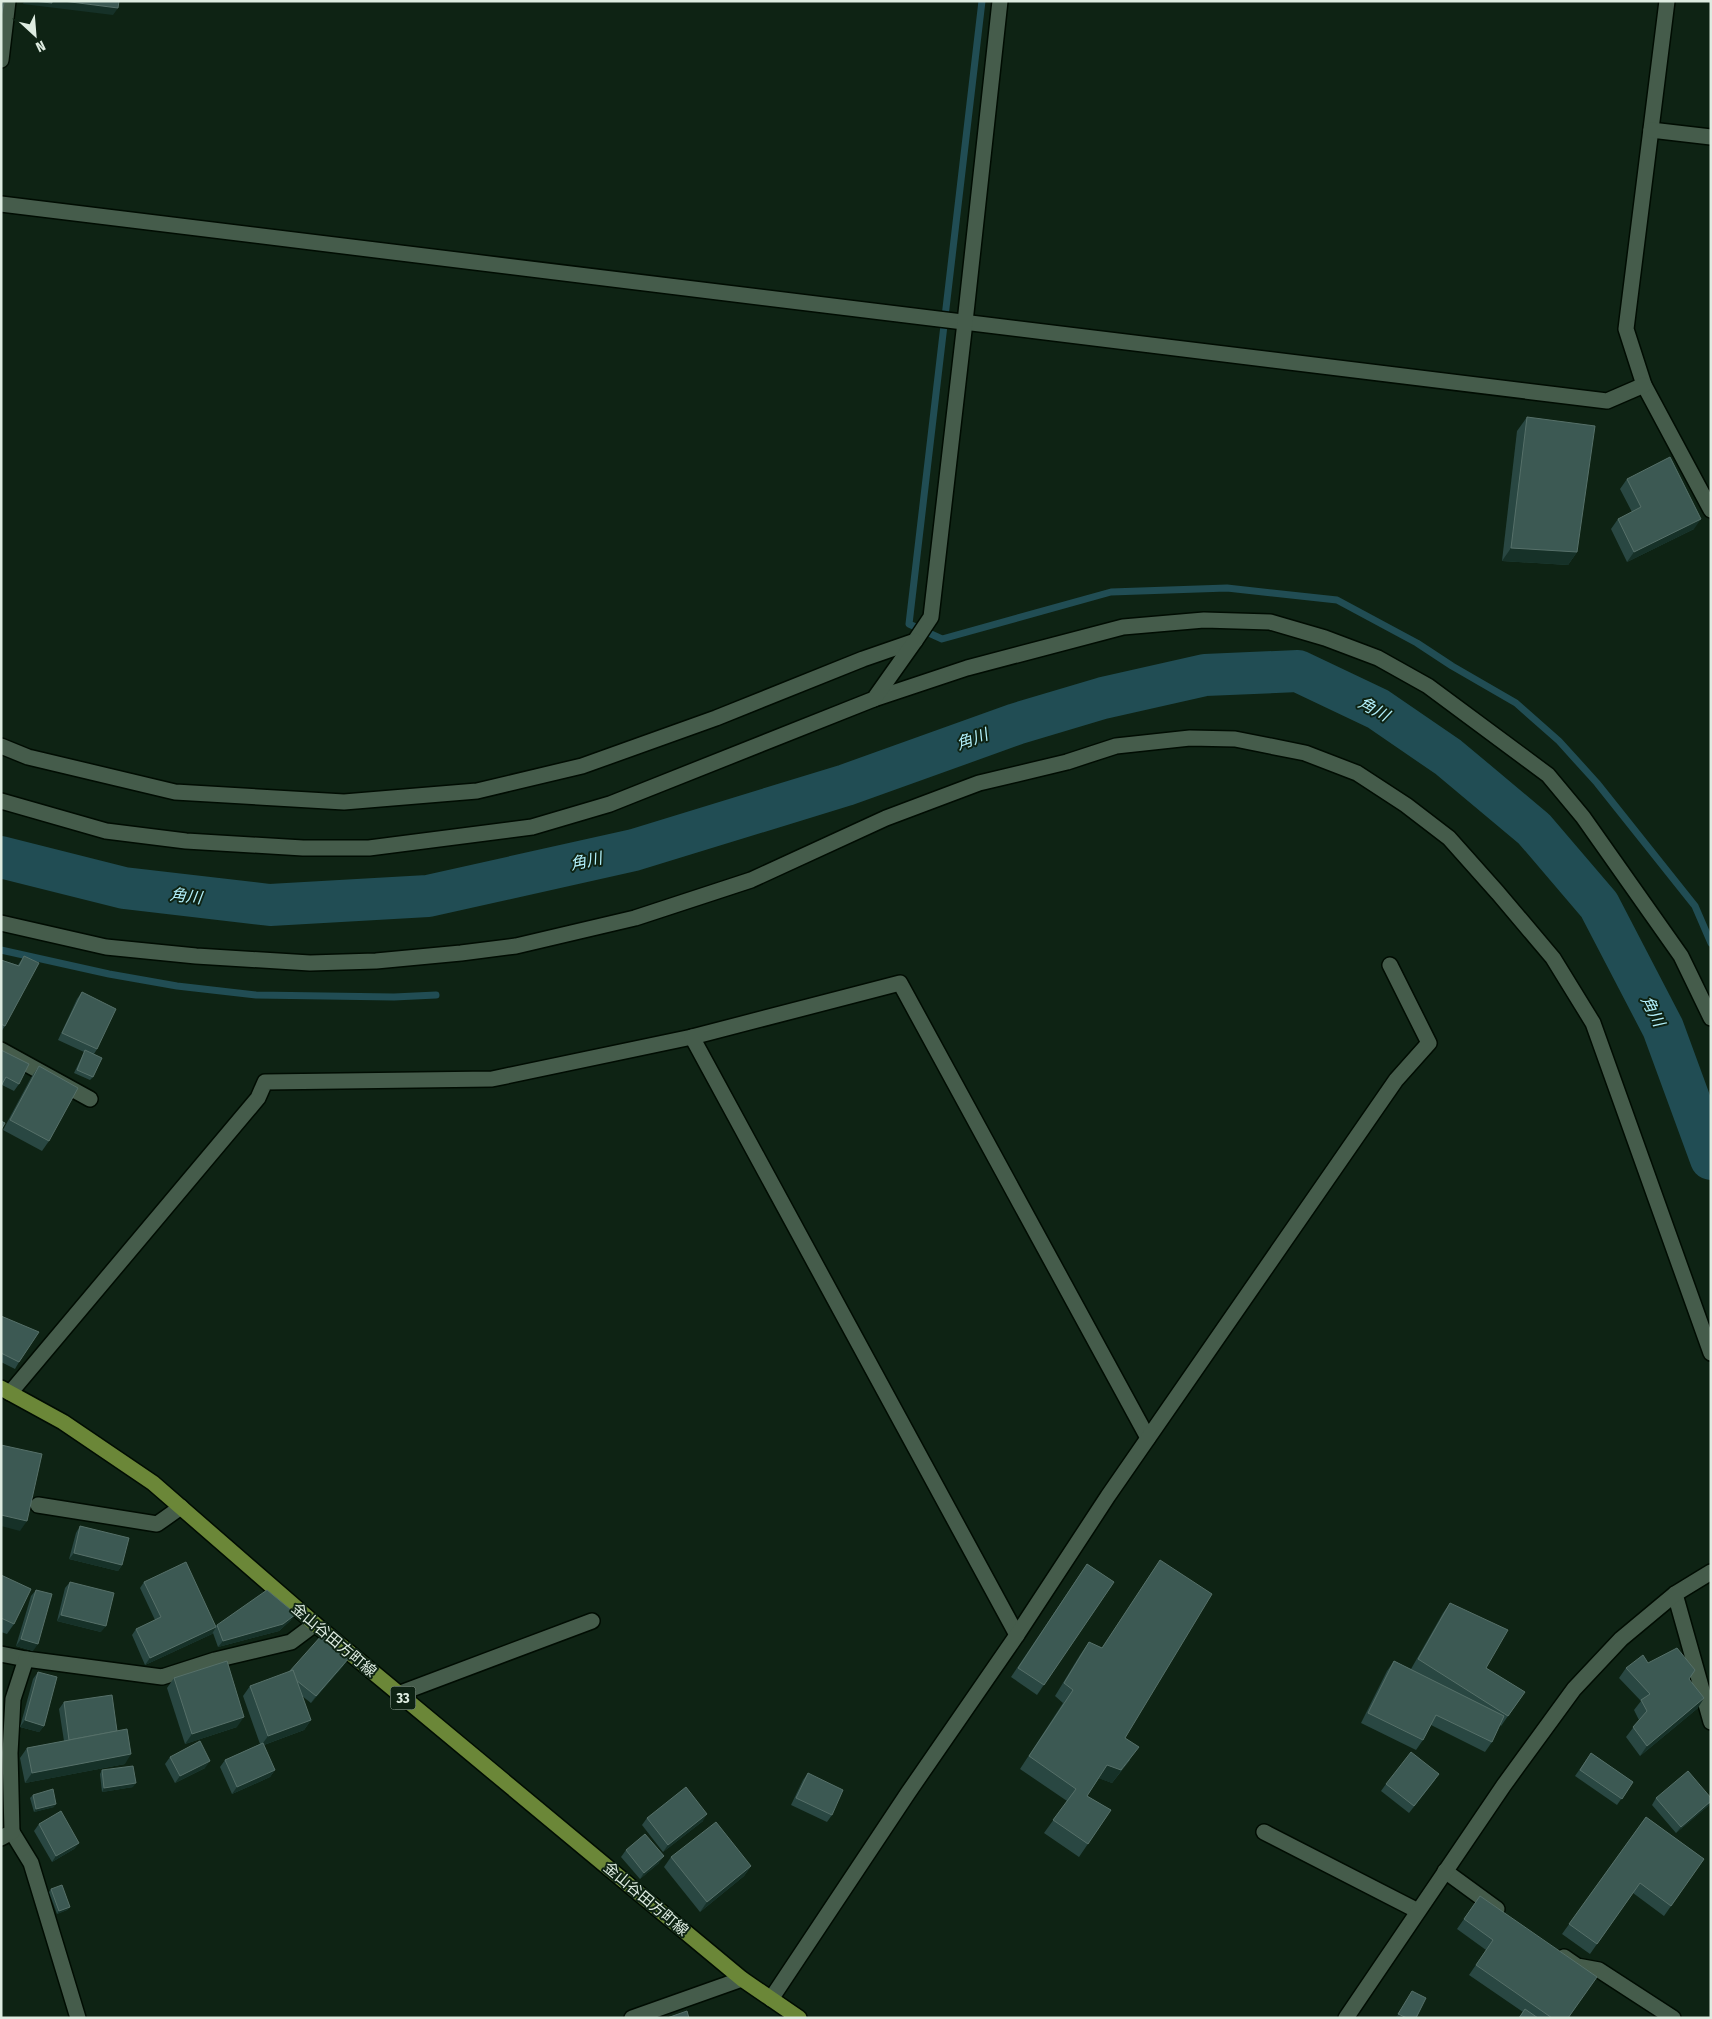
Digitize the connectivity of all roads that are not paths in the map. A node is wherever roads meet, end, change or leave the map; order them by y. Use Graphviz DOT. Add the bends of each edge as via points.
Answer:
graph roads {
  1 [pos="8,1"];
  2 [pos="1000,1"];
  3 [pos="1667,1"];
  4 [pos="1,60"];
  5 [pos="1651,130"];
  6 [pos="1711,137"];
  7 [pos="1,204"];
  8 [pos="965,322"];
  9 [pos="1644,385"];
  10 [pos="1711,510"];
  11 [pos="915,641"];
  12 [pos="874,699"];
  13 [pos="1,746"];
  14 [pos="1,801"];
  15 [pos="1,923"];
  16 [pos="1390,965"];
  17 [pos="1711,1018"];
  18 [pos="692,1036"];
  19 [pos="1,1050"];
  20 [pos="90,1098"];
  21 [pos="1711,1353"];
  22 [pos="6,1391"];
  23 [pos="1148,1438"];
  24 [pos="38,1505"];
  25 [pos="181,1507"];
  26 [pos="1711,1572"];
  27 [pos="1675,1594"];
  28 [pos="592,1621"];
  29 [pos="315,1624"];
  30 [pos="1017,1635"];
  31 [pos="1,1654"];
  32 [pos="26,1659"];
  33 [pos="398,1694"];
  34 [pos="1711,1722"];
  35 [pos="1264,1832"];
  36 [pos="7,1835"];
  37 [pos="1445,1872"];
  38 [pos="1418,1911"];
  39 [pos="1507,1916"];
  40 [pos="1554,1950"];
  41 [pos="742,1979"];
  42 [pos="771,1999"];
  43 [pos="78,2018"];
  44 [pos="632,2018"];
  45 [pos="798,2018"];
  46 [pos="1346,2018"];
  47 [pos="1673,2018"];
  1 -- 4 [label="street"];
  2 -- 8 [label="street"];
  3 -- 5 [label="street"];
  5 -- 6 [label="street"];
  5 -- 9 [label="street" via="1626,329"];
  7 -- 8 [label="street"];
  8 -- 9 [label="street" via="1606,401"];
  8 -- 11 [label="street" via="931,617"];
  9 -- 10 [label="street"];
  11 -- 12 [label="street"];
  11 -- 13 [label="street" via="582,766 477,791 344,802 176,792 28,757"];
  12 -- 14 [label="street" via="610,804 532,827 369,848 216,843 106,831"];
  12 -- 17 [label="street" via="967,668 1123,627 1204,620 1270,622 1378,658 1428,686 1548,775 1583,817 1682,956"];
  15 -- 21 [label="street" via="106,947 310,963 376,961 516,946 635,918 750,880 886,818 979,783 1067,762 1116,746 1190,738 1236,739 1305,753 1357,773 1449,838 1554,958 1593,1023"];
  16 -- 23 [label="street" via="1429,1043 1396,1080"];
  18 -- 22 [label="street" via="492,1080 265,1082 258,1098"];
  18 -- 23 [label="street" via="900,984"];
  18 -- 30 [label="street"];
  19 -- 20 [label="street"];
  22 -- 25 [label="main road, 金山谷田方町線 / 33" via="63,1422 153,1483"];
  23 -- 30 [label="street"];
  24 -- 25 [label="street" via="157,1524"];
  25 -- 29 [label="main road, 金山谷田方町線 / 33"];
  26 -- 27 [label="street"];
  27 -- 34 [label="street"];
  27 -- 37 [label="street" via="1621,1638 1574,1689"];
  28 -- 33 [label="street"];
  29 -- 32 [label="street" via="291,1642 215,1660 162,1677"];
  29 -- 33 [label="main road, 金山谷田方町線 / 33"];
  30 -- 42 [label="street"];
  31 -- 32 [label="street"];
  32 -- 36 [label="street" via="13,1698"];
  33 -- 41 [label="main road, 金山谷田方町線 / 33"];
  35 -- 38 [label="street"];
  36 -- 43 [label="street" via="31,1864"];
  37 -- 38 [label="street"];
  37 -- 39 [label="street"];
  38 -- 46 [label="street"];
  40 -- 47 [label="street" via="1577,1966 1599,1970"];
  41 -- 42 [label="main road, 金山谷田方町線 / 33"];
  41 -- 44 [label="street"];
  42 -- 45 [label="main road, 金山谷田方町線 / 33"];
}
